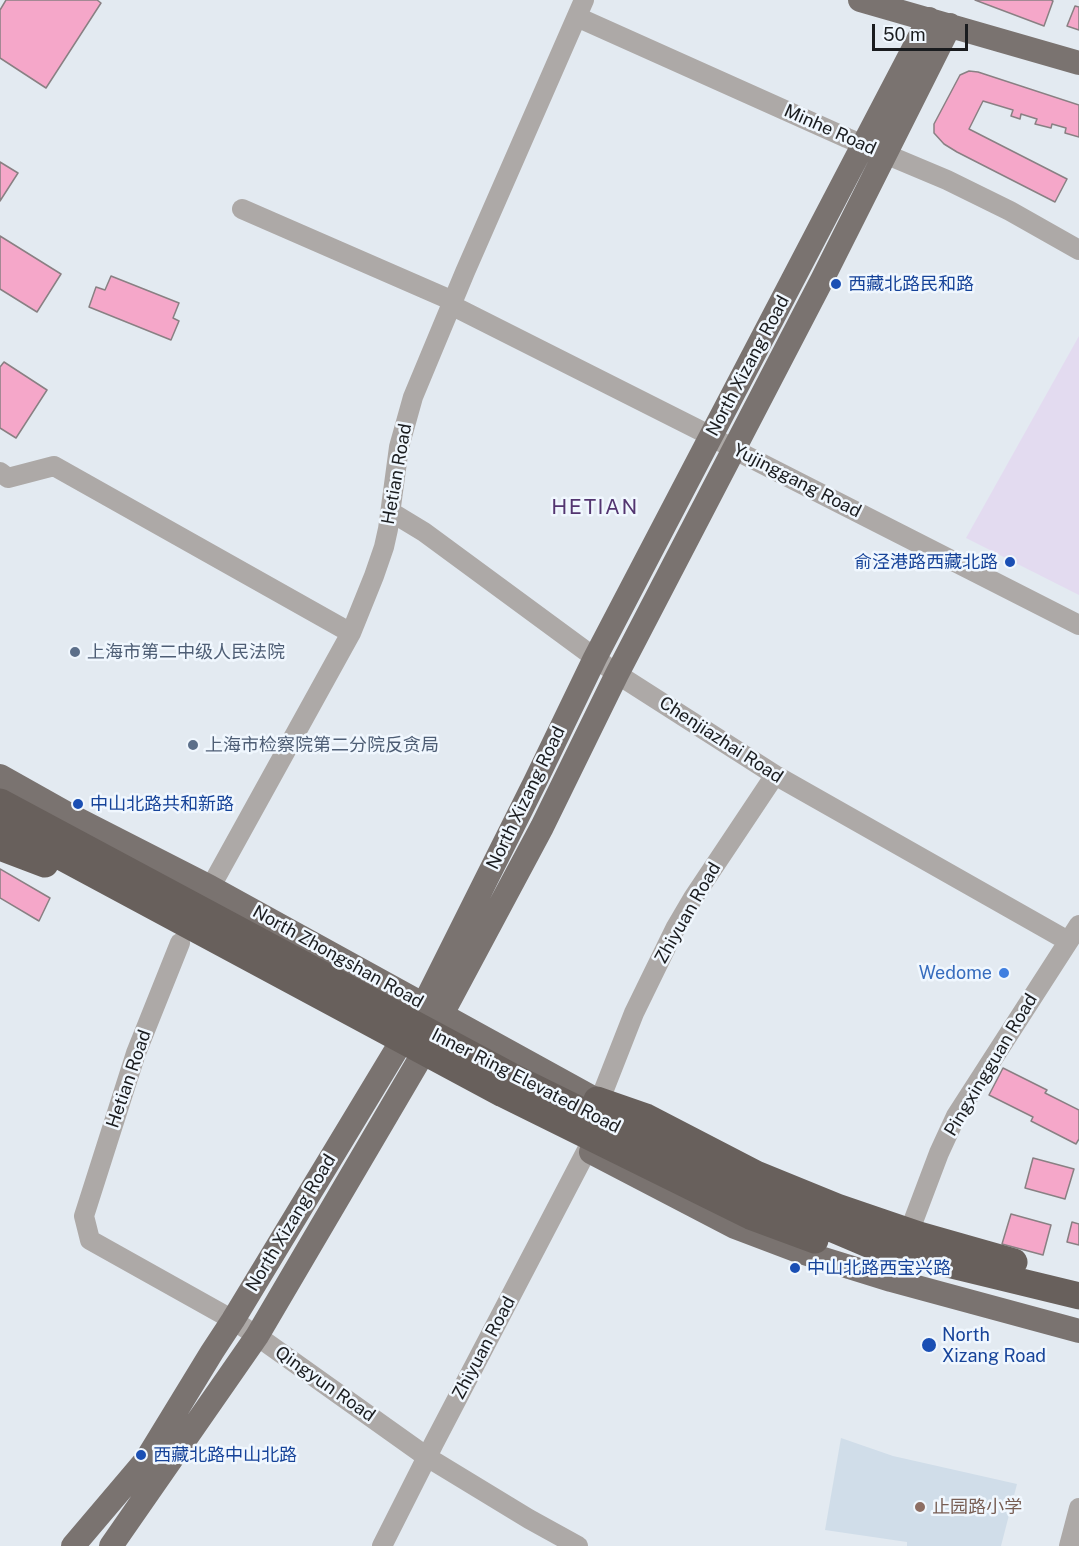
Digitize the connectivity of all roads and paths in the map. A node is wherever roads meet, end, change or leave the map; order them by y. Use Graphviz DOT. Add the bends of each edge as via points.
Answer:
graph roads {
  1 [pos="860,0"];
  2 [pos="581,8"];
  3 [pos="940,22"];
  4 [pos="1079,63"];
  5 [pos="863,145"];
  6 [pos="885,154"];
  7 [pos="242,209"];
  8 [pos="1079,250"];
  9 [pos="452,303"];
  10 [pos="711,436"];
  11 [pos="733,449"];
  12 [pos="0,472"];
  13 [pos="391,512"];
  14 [pos="1079,625"];
  15 [pos="351,633"];
  16 [pos="595,658"];
  17 [pos="617,674"];
  18 [pos="0,771"];
  19 [pos="775,775"];
  20 [pos="0,776"];
  21 [pos="24,788"];
  22 [pos="0,802"];
  23 [pos="0,824"];
  24 [pos="0,837"];
  25 [pos="0,847"];
  26 [pos="210,887"];
  27 [pos="134,896"];
  28 [pos="1073,933"];
  29 [pos="182,939"];
  30 [pos="433,1009"];
  31 [pos="396,1049"];
  32 [pos="418,1062"];
  33 [pos="600,1096"];
  34 [pos="587,1150"];
  35 [pos="84,1216"];
  36 [pos="909,1232"];
  37 [pos="1079,1278"];
  38 [pos="891,1280"];
  39 [pos="1079,1284"];
  40 [pos="1079,1296"];
  41 [pos="1079,1314"];
  42 [pos="233,1320"];
  43 [pos="1079,1331"];
  44 [pos="258,1336"];
  45 [pos="427,1456"];
  46 [pos="1079,1508"];
  47 [pos="73,1546"];
  48 [pos="111,1546"];
  49 [pos="382,1546"];
  50 [pos="578,1546"];
  51 [pos="1069,1546"];
  1 -- 3 [label="main road"];
  2 -- 5 [label="street, Minhe Road"];
  2 -- 9 [label="street, Hetian Road"];
  3 -- 4 [label="main road"];
  3 -- 5 [label="main road, North Xizang Road"];
  3 -- 6 [label="main road, North Xizang Road"];
  5 -- 6 [label="street, Minhe Road"];
  5 -- 10 [label="main road, North Xizang Road"];
  6 -- 8 [label="street, Minhe Road" via="989,200"];
  6 -- 11 [label="main road, North Xizang Road"];
  7 -- 9 [label="street, Yujinggang Road"];
  9 -- 10 [label="street, Yujinggang Road"];
  9 -- 13 [label="street, Hetian Road" via="408,412 399,447"];
  10 -- 11 [label="street, Yujinggang Road"];
  10 -- 16 [label="main road, North Xizang Road"];
  11 -- 14 [label="street, Yujinggang Road"];
  11 -- 17 [label="main road, North Xizang Road"];
  12 -- 15 [label="street" via="8,478 54,466"];
  13 -- 15 [label="street, Hetian Road" via="384,547"];
  13 -- 16 [label="street, Chenjiazhai Road"];
  15 -- 26 [label="street, Hetian Road"];
  16 -- 17 [label="street, Chenjiazhai Road"];
  16 -- 30 [label="main road, North Xizang Road"];
  17 -- 19 [label="street, Chenjiazhai Road"];
  17 -- 30 [label="main road, North Xizang Road" via="542,827"];
  18 -- 21 [label="main road"];
  19 -- 28 [label="street, Chenjiazhai Road"];
  19 -- 33 [label="street, Zhiyuan Road" via="671,936"];
  20 -- 21 [label="main road, North Zhongshan Road"];
  21 -- 26 [label="main road, North Zhongshan Road"];
  22 -- 40 [label="highway, Inner Ring Elevated Road" via="512,1076 753,1195 873,1246"];
  23 -- 27 [label="highway, Inner Ring Elevated Road"];
  24 -- 29 [label="main road"];
  25 -- 27 [label="highway"];
  26 -- 29 [label="street, Hetian Road"];
  26 -- 30 [label="main road, North Zhongshan Road"];
  27 -- 41 [label="highway, Inner Ring Elevated Road" via="503,1094 750,1216 867,1259"];
  28 -- 36 [label="street, Pingxingguan Road" via="956,1116"];
  29 -- 31 [label="main road"];
  29 -- 35 [label="street, Hetian Road" via="136,1053"];
  30 -- 31 [label="main road, North Xizang Road"];
  30 -- 32 [label="main road, North Xizang Road"];
  30 -- 33 [label="main road, North Zhongshan Road"];
  31 -- 32 [label="main road"];
  31 -- 42 [label="main road, North Xizang Road"];
  32 -- 34 [label="main road"];
  32 -- 44 [label="main road, North Xizang Road"];
  33 -- 36 [label="main road, North Zhongshan Road" via="758,1183 833,1215"];
  33 -- 37 [label="highway" via="756,1174 837,1207 919,1235"];
  34 -- 38 [label="main road" via="735,1227"];
  34 -- 45 [label="street, Zhiyuan Road"];
  35 -- 42 [label="street, Qingyun Road" via="90,1240"];
  36 -- 38 [label="street, Pingxingguan Road"];
  36 -- 39 [label="main road, North Zhongshan Road" via="1016,1271"];
  38 -- 43 [label="main road"];
  42 -- 44 [label="street, Qingyun Road"];
  42 -- 47 [label="main road, North Xizang Road" via="146,1460"];
  44 -- 45 [label="street, Qingyun Road"];
  44 -- 48 [label="main road, North Xizang Road"];
  45 -- 49 [label="street, Zhiyuan Road"];
  45 -- 50 [label="street, Qingyun Road"];
  46 -- 51 [label="street"];
}
